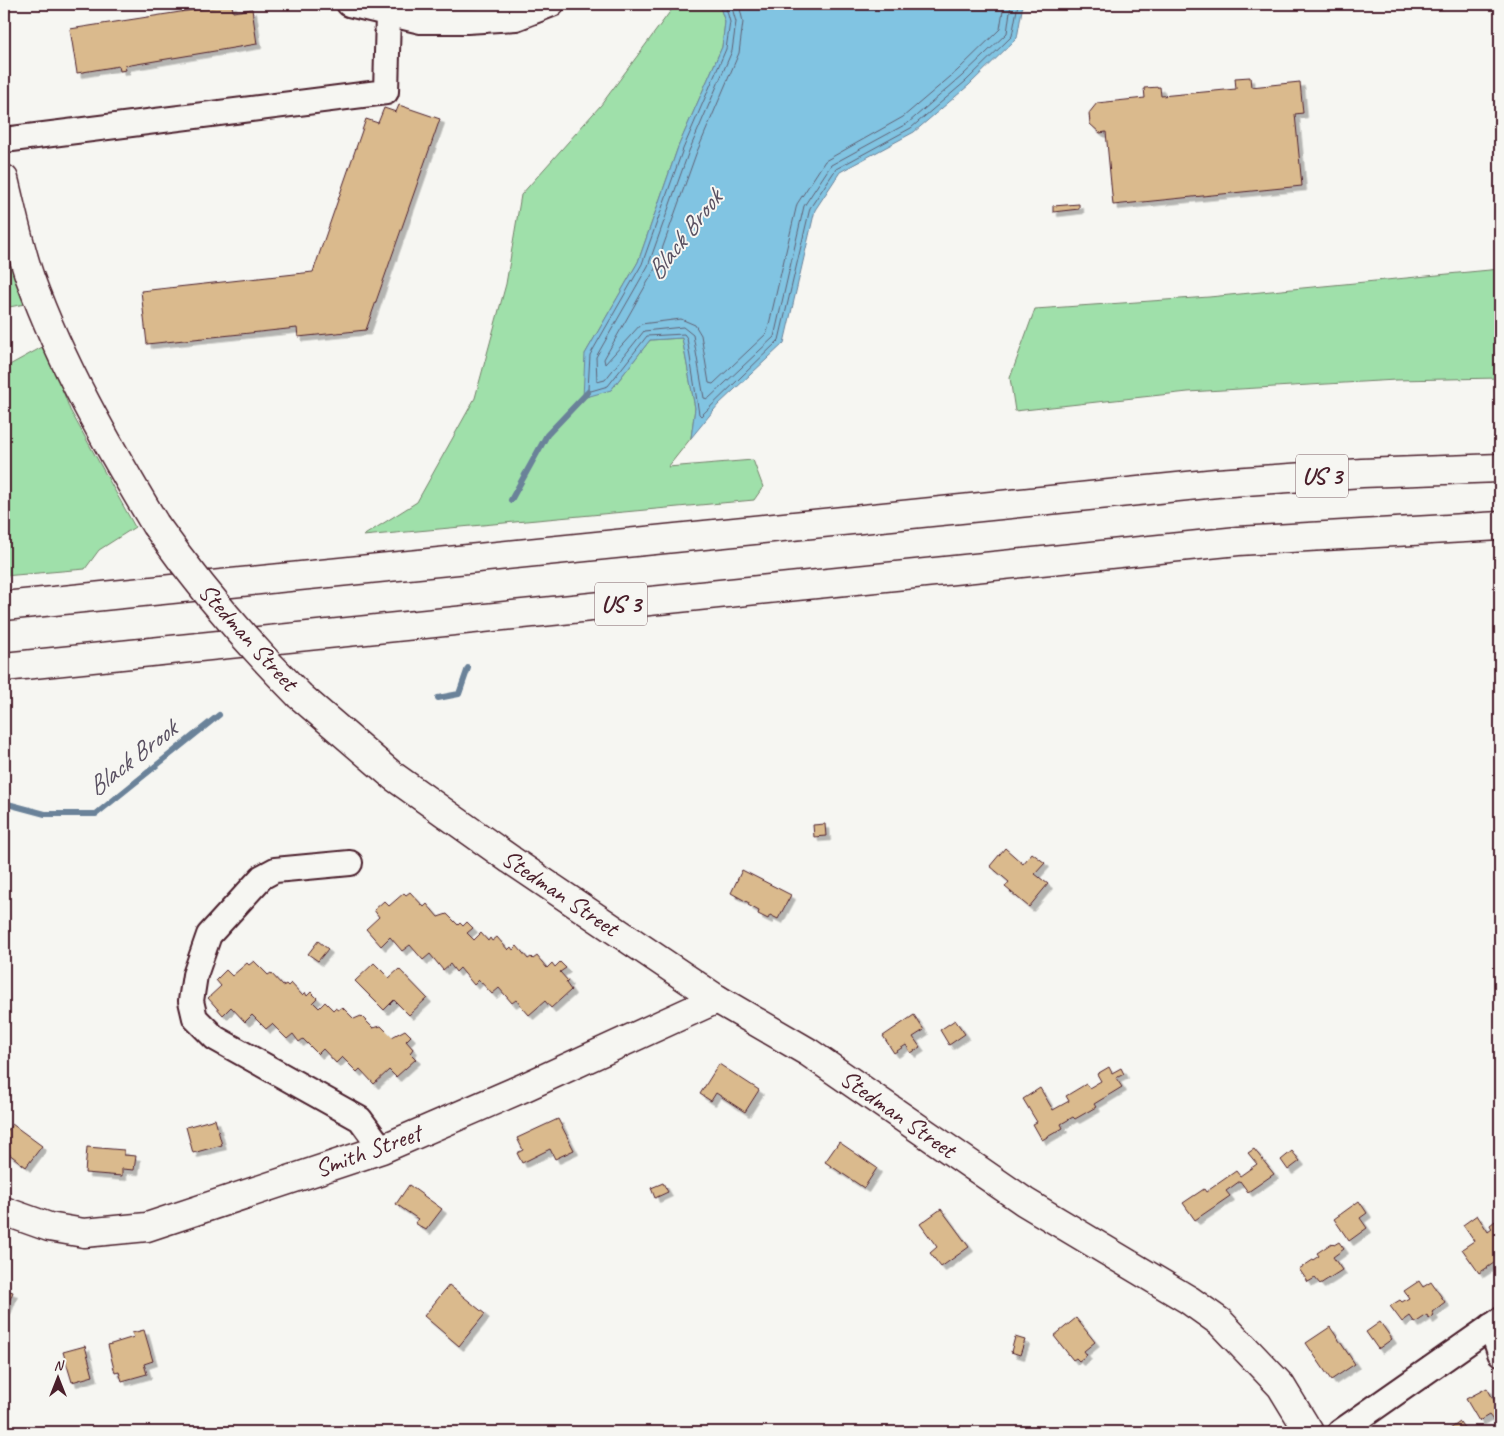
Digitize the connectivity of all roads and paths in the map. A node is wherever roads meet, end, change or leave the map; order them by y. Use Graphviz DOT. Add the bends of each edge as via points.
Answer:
graph roads {
  1 [pos="349,4"];
  2 [pos="552,4"];
  3 [pos="388,14"];
  4 [pos="4,140"];
  5 [pos="4,179"];
  6 [pos="1500,468"];
  7 [pos="1500,526"];
  8 [pos="4,606"];
  9 [pos="4,667"];
  10 [pos="350,863"];
  11 [pos="717,999"];
  12 [pos="382,1149"];
  13 [pos="4,1211"];
  14 [pos="1496,1323"];
  15 [pos="1500,1352"];
  16 [pos="1309,1432"];
  17 [pos="1340,1432"];
  1 -- 3 [label="street"];
  2 -- 3 [label="street" via="516,18 477,21 421,21"];
  3 -- 4 [label="street" via="386,92"];
  5 -- 11 [label="main road, Stedman Street, bridge" via="30,276 57,345 108,446 155,524 236,629 300,696 429,803"];
  6 -- 8 [label="main road, US 3" via="1217,483"];
  7 -- 9 [label="main road, US 3" via="1238,541"];
  10 -- 12 [label="street" via="275,870 262,877 209,935 190,1001 195,1018 214,1038 360,1119"];
  11 -- 12 [label="main road, Smith Street"];
  11 -- 16 [label="main road, Stedman Street" via="808,1052 1025,1202 1220,1322 1281,1386"];
  12 -- 13 [label="main road, Smith Street" via="147,1227 84,1233 49,1227"];
  14 -- 15 [label="street"];
  14 -- 17 [label="street"];
}
